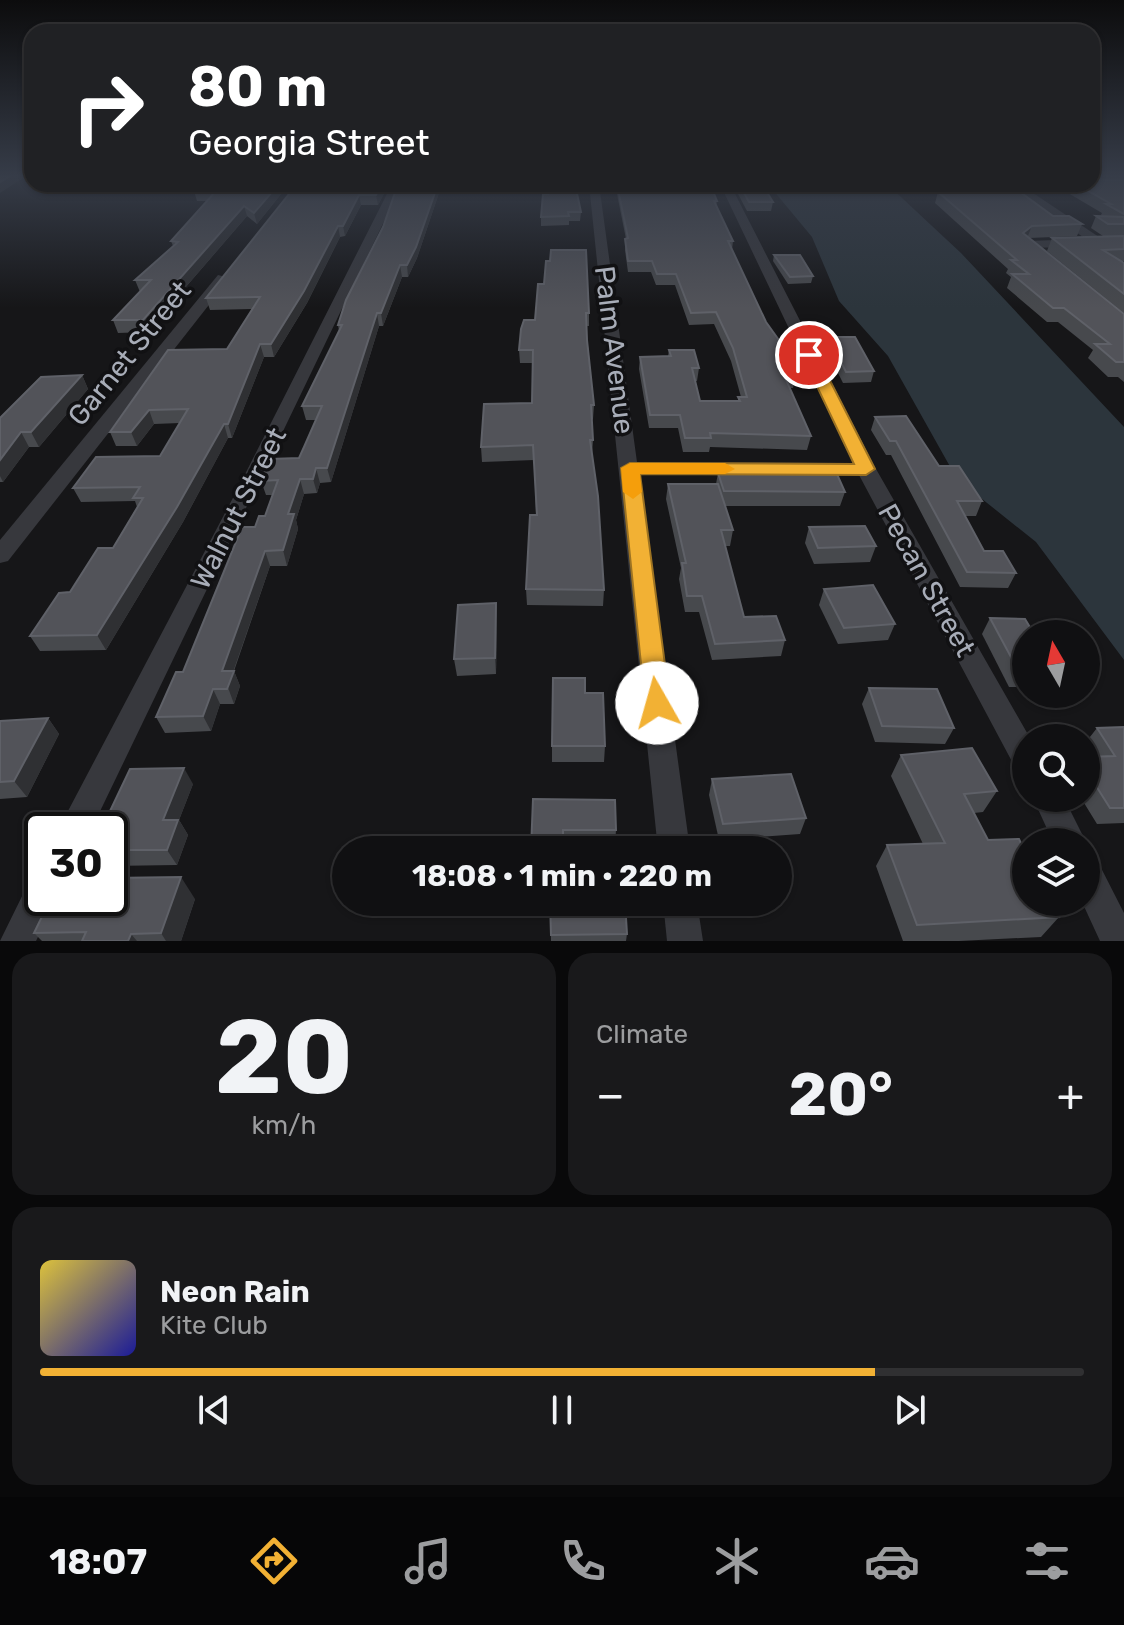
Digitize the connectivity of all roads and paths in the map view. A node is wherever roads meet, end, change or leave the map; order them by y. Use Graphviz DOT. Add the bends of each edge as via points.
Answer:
graph roads {
  1 [pos="379,220"];
  2 [pos="599,220"];
  3 [pos="743,220"];
  4 [pos="1065,220"];
  5 [pos="1098,242"];
  6 [pos="1124,242"];
  7 [pos="1039,255"];
  8 [pos="230,269"];
  9 [pos="630,468"];
  10 [pos="866,469"];
  11 [pos="0,555"];
  12 [pos="1012,734"];
  13 [pos="83,812"];
  14 [pos="672,836"];
  15 [pos="1100,902"];
  16 [pos="30,916"];
  17 [pos="682,916"];
  18 [pos="17,941"];
  19 [pos="685,941"];
  20 [pos="1119,941"];
  1 -- 13 [label="street, Walnut Street"];
  2 -- 9 [label="street, Palm Avenue"];
  3 -- 10 [label="street, Pecan Street"];
  4 -- 5 [label="street"];
  5 -- 6 [label="street"];
  5 -- 7 [label="street" via="1027,245"];
  8 -- 11 [label="street, Garnet Street"];
  9 -- 10 [label="street"];
  9 -- 14 [label="street, Palm Avenue"];
  10 -- 12 [label="street, Pecan Street"];
  15 -- 20 [label="street"];
  16 -- 18 [label="street"];
  17 -- 19 [label="street"];
}
